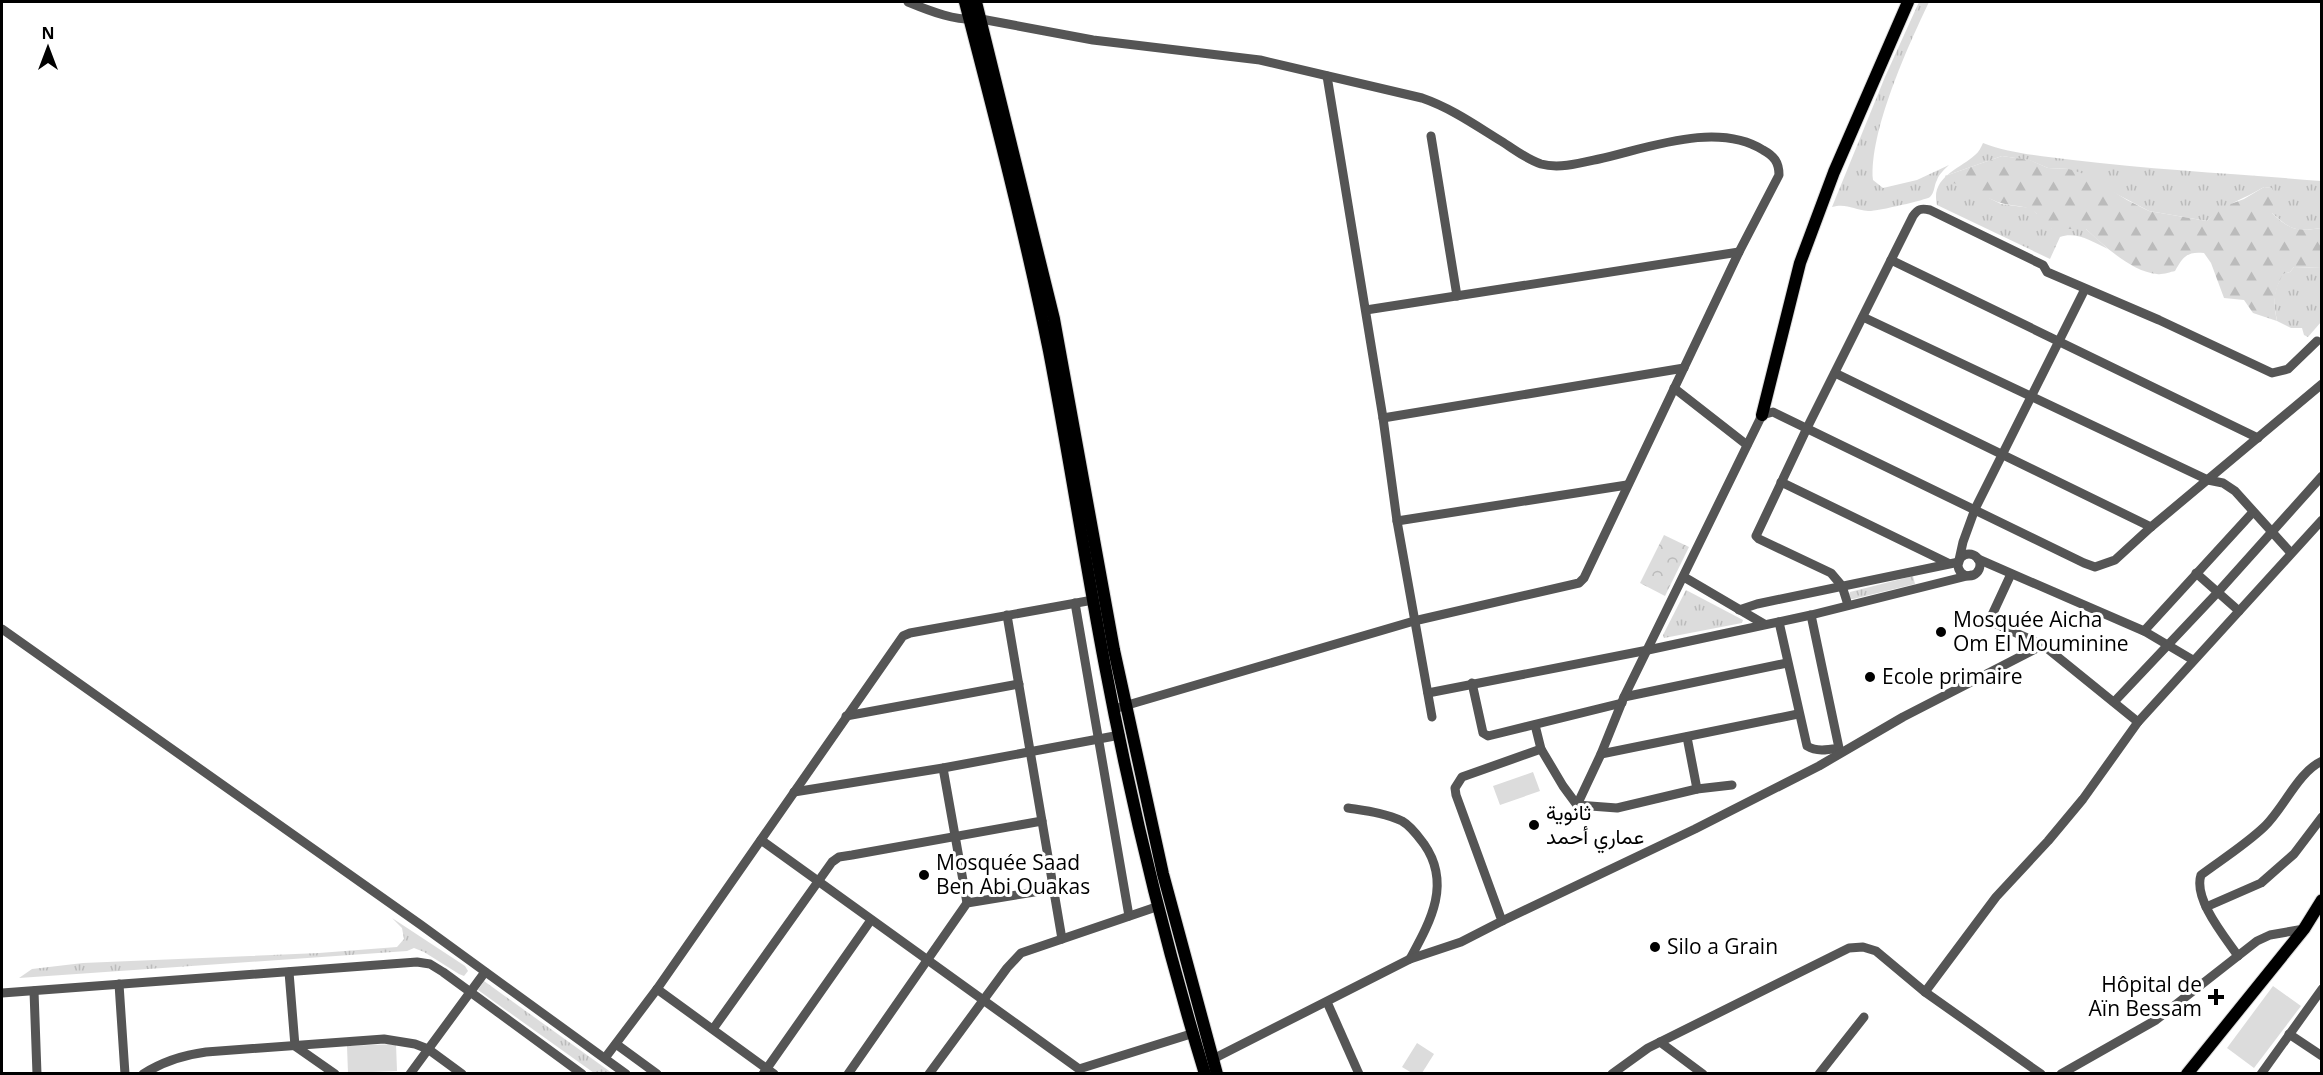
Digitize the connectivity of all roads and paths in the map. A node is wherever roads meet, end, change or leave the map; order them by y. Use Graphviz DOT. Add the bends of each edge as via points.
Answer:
graph roads {
  1 [pos="908,2"];
  2 [pos="965,2"];
  3 [pos="976,2"];
  4 [pos="1908,2"];
  5 [pos="975,20"];
  6 [pos="1327,76"];
  7 [pos="1431,136"];
  8 [pos="1739,252"];
  9 [pos="1891,260"];
  10 [pos="2085,289"];
  11 [pos="1457,296"];
  12 [pos="1366,310"];
  13 [pos="1863,317"];
  14 [pos="2060,341"];
  15 [pos="2317,341"];
  16 [pos="1684,368"];
  17 [pos="1835,373"];
  18 [pos="2322,384"];
  19 [pos="1674,388"];
  20 [pos="2032,398"];
  21 [pos="1762,415"];
  22 [pos="1383,418"];
  23 [pos="1807,428"];
  24 [pos="2258,438"];
  25 [pos="1747,445"];
  26 [pos="2004,456"];
  27 [pos="2322,476"];
  28 [pos="2208,480"];
  29 [pos="1781,482"];
  30 [pos="1627,485"];
  31 [pos="1976,509"];
  32 [pos="2253,512"];
  33 [pos="2322,520"];
  34 [pos="1397,521"];
  35 [pos="2151,527"];
  36 [pos="2271,531"];
  37 [pos="2291,553"];
  38 [pos="1978,559"];
  39 [pos="1959,561"];
  40 [pos="1948,563"];
  41 [pos="2196,573"];
  42 [pos="2011,574"];
  43 [pos="1971,575"];
  44 [pos="1684,577"];
  45 [pos="1842,586"];
  46 [pos="2218,592"];
  47 [pos="1094,600"];
  48 [pos="1075,603"];
  49 [pos="1848,605"];
  50 [pos="1739,609"];
  51 [pos="2238,611"];
  52 [pos="1007,615"];
  53 [pos="1810,615"];
  54 [pos="1414,621"];
  55 [pos="1779,622"];
  56 [pos="1764,624"];
  57 [pos="2,630"];
  58 [pos="2144,632"];
  59 [pos="2168,644"];
  60 [pos="2043,645"];
  61 [pos="1648,650"];
  62 [pos="2193,660"];
  63 [pos="1787,663"];
  64 [pos="1472,683"];
  65 [pos="1019,684"];
  66 [pos="1428,693"];
  67 [pos="1623,700"];
  68 [pos="2114,702"];
  69 [pos="1120,708"];
  70 [pos="1798,714"];
  71 [pos="846,716"];
  72 [pos="1432,717"];
  73 [pos="2138,722"];
  74 [pos="1535,725"];
  75 [pos="1120,735"];
  76 [pos="1687,738"];
  77 [pos="1099,740"];
  78 [pos="1541,749"];
  79 [pos="1840,751"];
  80 [pos="1030,752"];
  81 [pos="1601,754"];
  82 [pos="2322,761"];
  83 [pos="943,768"];
  84 [pos="1732,785"];
  85 [pos="1697,789"];
  86 [pos="794,792"];
  87 [pos="1578,805"];
  88 [pos="1348,808"];
  89 [pos="2322,817"];
  90 [pos="1042,820"];
  91 [pos="954,836"];
  92 [pos="761,840"];
  93 [pos="817,881"];
  94 [pos="1053,889"];
  95 [pos="2322,900"];
  96 [pos="967,903"];
  97 [pos="1159,906"];
  98 [pos="2206,908"];
  99 [pos="1129,916"];
  100 [pos="871,920"];
  101 [pos="1502,921"];
  102 [pos="2304,929"];
  103 [pos="1062,939"];
  104 [pos="2238,956"];
  105 [pos="1410,959"];
  106 [pos="928,961"];
  107 [pos="288,972"];
  108 [pos="485,972"];
  109 [pos="118,984"];
  110 [pos="657,989"];
  111 [pos="2322,989"];
  112 [pos="34,991"];
  113 [pos="470,992"];
  114 [pos="1925,992"];
  115 [pos="2,993"];
  116 [pos="982,1001"];
  117 [pos="1327,1002"];
  118 [pos="1864,1017"];
  119 [pos="713,1029"];
  120 [pos="1194,1033"];
  121 [pos="2289,1034"];
  122 [pos="1660,1042"];
  123 [pos="616,1044"];
  124 [pos="296,1046"];
  125 [pos="428,1049"];
  126 [pos="2322,1056"];
  127 [pos="605,1058"];
  128 [pos="1213,1059"];
  129 [pos="322,1070"];
  130 [pos="768,1072"];
  131 [pos="37,1074"];
  132 [pos="125,1074"];
  133 [pos="143,1074"];
  134 [pos="335,1074"];
  135 [pos="410,1074"];
  136 [pos="462,1074"];
  137 [pos="582,1074"];
  138 [pos="626,1074"];
  139 [pos="657,1074"];
  140 [pos="848,1074"];
  141 [pos="929,1074"];
  142 [pos="1205,1074"];
  143 [pos="1217,1074"];
  144 [pos="1359,1074"];
  145 [pos="1611,1074"];
  146 [pos="1703,1074"];
  147 [pos="1819,1074"];
  148 [pos="2040,1074"];
  149 [pos="2061,1074"];
  150 [pos="2187,1074"];
  151 [pos="2261,1074"];
  1 -- 5 [label="street"];
  2 -- 5 [label="main road"];
  3 -- 5 [label="main road"];
  4 -- 21 [label="main road" via="1834,172 1800,263"];
  5 -- 6 [label="street" via="1093,40 1260,60"];
  5 -- 47 [label="main road" via="1046,338"];
  5 -- 69 [label="main road" via="1052,309"];
  6 -- 8 [label="street" via="1446,106 1542,164 1574,165 1697,137 1740,140 1758,146 1773,156 1779,165 1779,175"];
  6 -- 12 [label="street"];
  7 -- 11 [label="street"];
  8 -- 11 [label="street"];
  8 -- 16 [label="street"];
  9 -- 10 [label="street" via="1913,216 1923,208"];
  9 -- 13 [label="street"];
  9 -- 14 [label="street"];
  10 -- 14 [label="street"];
  10 -- 15 [label="street" via="2272,374 2288,369"];
  11 -- 12 [label="street"];
  12 -- 22 [label="street"];
  13 -- 17 [label="street"];
  13 -- 20 [label="street"];
  14 -- 20 [label="street"];
  14 -- 24 [label="street"];
  16 -- 19 [label="street"];
  16 -- 22 [label="street"];
  17 -- 23 [label="street"];
  17 -- 26 [label="street"];
  18 -- 24 [label="street"];
  19 -- 25 [label="street"];
  19 -- 30 [label="street"];
  20 -- 26 [label="street"];
  20 -- 28 [label="street"];
  21 -- 23 [label="street" via="1773,412"];
  21 -- 25 [label="street"];
  22 -- 34 [label="street"];
  23 -- 29 [label="street"];
  23 -- 31 [label="street"];
  24 -- 28 [label="street"];
  25 -- 44 [label="street"];
  26 -- 31 [label="street"];
  26 -- 35 [label="street"];
  27 -- 36 [label="street"];
  28 -- 32 [label="street" via="2228,486"];
  28 -- 35 [label="street"];
  29 -- 40 [label="street"];
  29 -- 45 [label="street" via="1756,536 1830,573"];
  30 -- 34 [label="street"];
  30 -- 54 [label="street" via="1579,583"];
  31 -- 35 [label="street" via="2095,567 2115,560"];
  31 -- 39 [label="street"];
  32 -- 36 [label="street"];
  32 -- 41 [label="street"];
  33 -- 37 [label="street"];
  34 -- 54 [label="street"];
  36 -- 37 [label="street"];
  36 -- 46 [label="street"];
  37 -- 51 [label="street"];
  38 -- 39 [label="street" via="1967,554"];
  38 -- 42 [label="street"];
  38 -- 43 [label="street" via="1979,569"];
  39 -- 40 [label="street"];
  39 -- 43 [label="street" via="1961,572"];
  40 -- 45 [label="street"];
  41 -- 46 [label="street"];
  41 -- 58 [label="street"];
  42 -- 58 [label="street"];
  42 -- 60 [label="street" via="1992,620"];
  43 -- 49 [label="street"];
  44 -- 50 [label="street"];
  44 -- 61 [label="street"];
  45 -- 49 [label="street"];
  45 -- 50 [label="street"];
  46 -- 51 [label="street"];
  46 -- 59 [label="street"];
  47 -- 48 [label="street"];
  47 -- 69 [label="main road"];
  48 -- 52 [label="street"];
  48 -- 77 [label="street"];
  49 -- 53 [label="street"];
  50 -- 56 [label="street"];
  51 -- 62 [label="street"];
  52 -- 65 [label="street"];
  52 -- 71 [label="street" via="903,636"];
  53 -- 55 [label="street"];
  53 -- 79 [label="street"];
  54 -- 66 [label="street"];
  54 -- 69 [label="street"];
  55 -- 56 [label="street"];
  55 -- 63 [label="street"];
  56 -- 61 [label="street"];
  57 -- 108 [label="street"];
  58 -- 59 [label="street"];
  59 -- 62 [label="street"];
  59 -- 68 [label="street"];
  60 -- 68 [label="street"];
  60 -- 79 [label="street"];
  61 -- 64 [label="street"];
  61 -- 67 [label="street"];
  62 -- 73 [label="street"];
  63 -- 67 [label="street"];
  63 -- 70 [label="street"];
  64 -- 66 [label="street"];
  64 -- 74 [label="street" via="1485,735"];
  65 -- 71 [label="street"];
  65 -- 80 [label="street"];
  66 -- 72 [label="street"];
  67 -- 74 [label="street"];
  67 -- 81 [label="street"];
  68 -- 73 [label="street"];
  69 -- 75 [label="main road"];
  69 -- 128 [label="main road"];
  70 -- 76 [label="street"];
  70 -- 79 [label="street" via="1807,746"];
  71 -- 86 [label="street"];
  73 -- 114 [label="street" via="2083,799 1996,897"];
  74 -- 78 [label="street"];
  75 -- 77 [label="street"];
  75 -- 97 [label="main road"];
  76 -- 81 [label="street"];
  76 -- 85 [label="street"];
  77 -- 80 [label="street"];
  77 -- 99 [label="street"];
  78 -- 87 [label="street"];
  78 -- 101 [label="street" via="1462,777 1455,788"];
  79 -- 101 [label="street" via="1695,829"];
  80 -- 83 [label="street"];
  80 -- 90 [label="street"];
  81 -- 87 [label="street"];
  82 -- 98 [label="street" via="2306,771 2263,828 2201,876 2198,886"];
  83 -- 86 [label="street"];
  83 -- 91 [label="street"];
  84 -- 85 [label="street"];
  85 -- 87 [label="street" via="1617,807"];
  86 -- 92 [label="street"];
  88 -- 105 [label="street" via="1386,814 1404,822 1432,856 1438,888 1434,910"];
  89 -- 98 [label="street" via="2294,854 2261,883"];
  90 -- 91 [label="street"];
  90 -- 94 [label="street"];
  91 -- 93 [label="street" via="839,858"];
  91 -- 96 [label="street"];
  92 -- 93 [label="street"];
  92 -- 110 [label="street"];
  93 -- 100 [label="street"];
  93 -- 119 [label="street"];
  94 -- 96 [label="street"];
  94 -- 103 [label="street"];
  95 -- 102 [label="main road"];
  96 -- 106 [label="street"];
  97 -- 99 [label="street"];
  97 -- 120 [label="main road"];
  98 -- 104 [label="street"];
  99 -- 103 [label="street"];
  100 -- 106 [label="street"];
  100 -- 130 [label="street"];
  101 -- 105 [label="street" via="1461,942"];
  102 -- 104 [label="street" via="2270,935"];
  102 -- 150 [label="main road"];
  103 -- 116 [label="street" via="1021,953"];
  104 -- 149 [label="street" via="2156,1020"];
  105 -- 117 [label="street"];
  106 -- 116 [label="street"];
  106 -- 140 [label="street"];
  107 -- 109 [label="street"];
  107 -- 113 [label="street" via="417,962 430,964"];
  107 -- 124 [label="street"];
  108 -- 113 [label="street"];
  108 -- 127 [label="street"];
  109 -- 112 [label="street"];
  109 -- 132 [label="street"];
  110 -- 119 [label="street"];
  110 -- 123 [label="street"];
  111 -- 121 [label="street"];
  112 -- 115 [label="street"];
  112 -- 131 [label="street"];
  113 -- 125 [label="street"];
  113 -- 137 [label="street"];
  114 -- 122 [label="street" via="1876,951 1849,948"];
  114 -- 148 [label="street"];
  116 -- 120 [label="street" via="1078,1069"];
  116 -- 141 [label="street"];
  117 -- 128 [label="street"];
  117 -- 144 [label="street"];
  118 -- 147 [label="street"];
  119 -- 130 [label="street"];
  120 -- 142 [label="main road"];
  121 -- 126 [label="street"];
  121 -- 151 [label="street"];
  122 -- 145 [label="street"];
  122 -- 146 [label="street"];
  123 -- 127 [label="street"];
  123 -- 139 [label="street"];
  124 -- 125 [label="street" via="384,1039"];
  124 -- 129 [label="street"];
  124 -- 133 [label="street" via="187,1054"];
  125 -- 135 [label="street"];
  125 -- 136 [label="street"];
  127 -- 138 [label="street"];
  128 -- 143 [label="main road"];
  129 -- 134 [label="street"];
}
